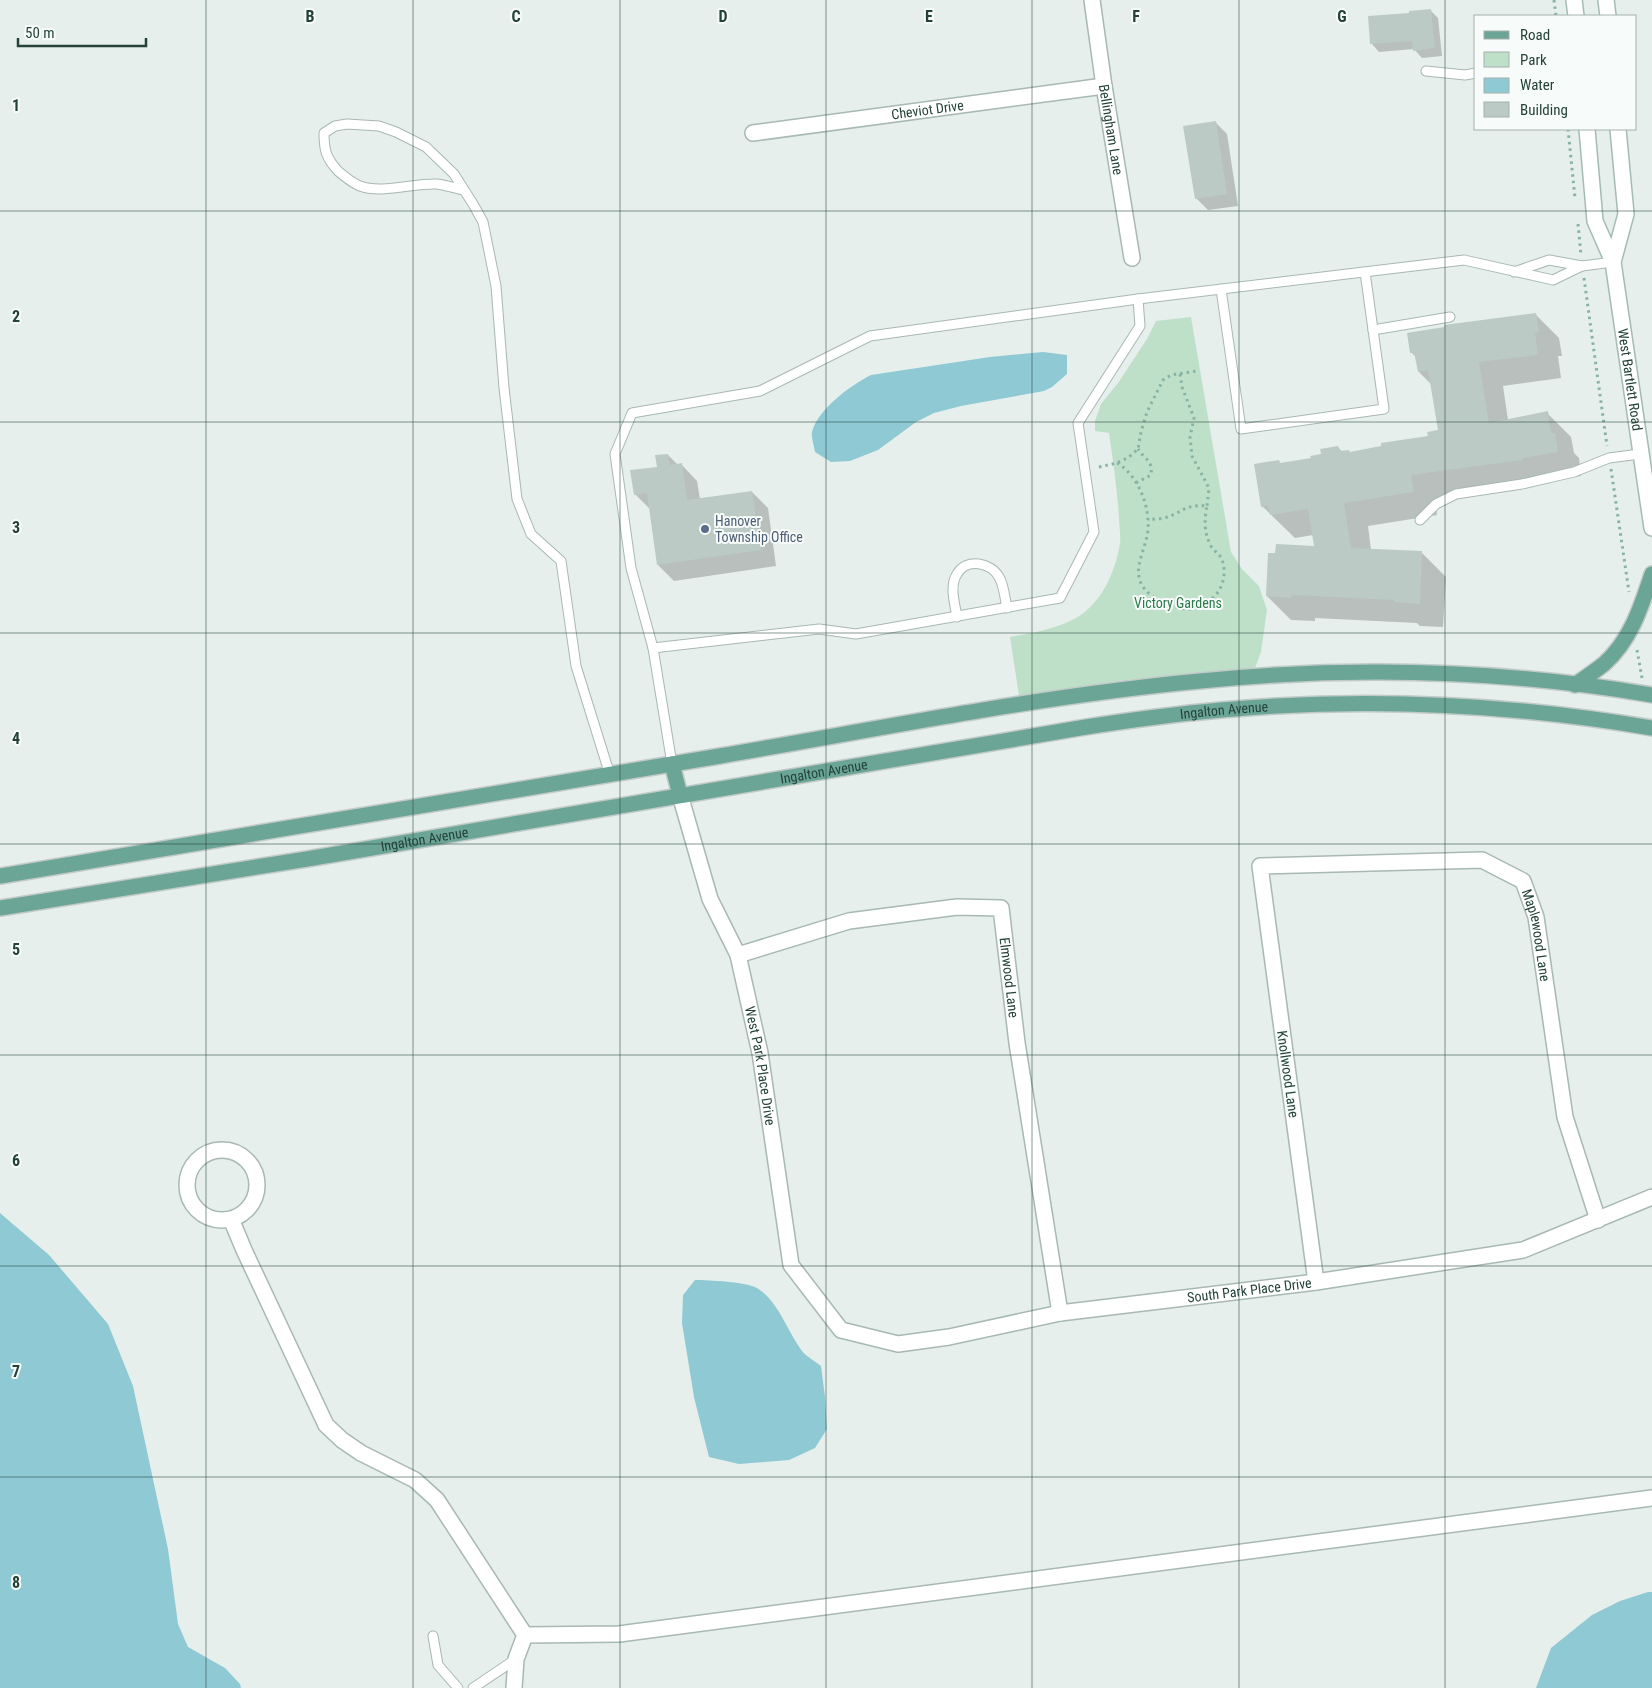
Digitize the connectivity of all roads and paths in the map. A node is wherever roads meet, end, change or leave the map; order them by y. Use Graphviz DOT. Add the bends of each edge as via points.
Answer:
graph roads {
  1 [pos="1092,0"];
  2 [pos="1554,0"];
  3 [pos="1574,0"];
  4 [pos="1606,0"];
  5 [pos="1556,15"];
  6 [pos="1576,15"];
  7 [pos="1608,15"];
  8 [pos="1426,71"];
  9 [pos="1474,74"];
  10 [pos="1104,86"];
  11 [pos="1568,130"];
  12 [pos="1587,130"];
  13 [pos="1618,130"];
  14 [pos="753,133"];
  15 [pos="463,190"];
  16 [pos="1576,207"];
  17 [pos="1577,217"];
  18 [pos="1132,258"];
  19 [pos="1613,262"];
  20 [pos="1582,266"];
  21 [pos="1366,272"];
  22 [pos="1513,272"];
  23 [pos="1221,289"];
  24 [pos="1138,298"];
  25 [pos="1450,317"];
  26 [pos="1373,330"];
  27 [pos="1197,371"];
  28 [pos="1180,374"];
  29 [pos="1138,449"];
  30 [pos="1640,454"];
  31 [pos="1609,458"];
  32 [pos="1117,463"];
  33 [pos="1098,467"];
  34 [pos="1136,483"];
  35 [pos="1207,506"];
  36 [pos="1148,520"];
  37 [pos="1420,520"];
  38 [pos="1652,528"];
  39 [pos="1652,574"];
  40 [pos="1629,595"];
  41 [pos="1007,608"];
  42 [pos="957,617"];
  43 [pos="1634,625"];
  44 [pos="653,648"];
  45 [pos="1640,665"];
  46 [pos="1575,685"];
  47 [pos="1652,696"];
  48 [pos="1652,728"];
  49 [pos="672,764"];
  50 [pos="610,775"];
  51 [pos="680,795"];
  52 [pos="1260,866"];
  53 [pos="0,876"];
  54 [pos="0,908"];
  55 [pos="738,955"];
  56 [pos="1652,1198"];
  57 [pos="231,1219"];
  58 [pos="1598,1220"];
  59 [pos="1316,1282"];
  60 [pos="1060,1313"];
  61 [pos="841,1330"];
  62 [pos="1652,1498"];
  63 [pos="525,1635"];
  64 [pos="433,1636"];
  65 [pos="516,1659"];
  66 [pos="458,1688"];
  67 [pos="473,1688"];
  68 [pos="514,1688"];
  1 -- 10 [label="street, Bellingham Lane"];
  2 -- 5 [label="path"];
  3 -- 6 [label="street"];
  4 -- 7 [label="street"];
  8 -- 9 [label="lane"];
  10 -- 14 [label="street, Cheviot Drive"];
  10 -- 18 [label="street, Bellingham Lane"];
  11 -- 16 [label="path"];
  12 -- 19 [label="street, West Bartlett Road" via="1595,221"];
  13 -- 19 [label="street, West Bartlett Road" via="1626,214"];
  15 -- 15 [label="lane" via="454,174 426,148 396,132 379,126 348,124 335,126 324,133 324,148 331,163 360,186 382,189 437,184"];
  15 -- 50 [label="lane" via="483,222 496,286 517,499 531,534 561,562 576,666"];
  17 -- 20 [label="path"];
  19 -- 20 [label="lane"];
  19 -- 30 [label="street, West Bartlett Road"];
  20 -- 22 [label="lane" via="1549,260"];
  20 -- 22 [label="lane" via="1553,280"];
  20 -- 31 [label="path"];
  21 -- 22 [label="lane" via="1464,260"];
  21 -- 23 [label="lane"];
  21 -- 26 [label="lane"];
  23 -- 24 [label="lane"];
  23 -- 26 [label="lane" via="1240,429 1384,409"];
  24 -- 41 [label="lane" via="1140,326 1078,423 1094,532 1060,598"];
  24 -- 44 [label="lane" via="870,336 760,391 632,413 615,454 631,568"];
  25 -- 26 [label="lane"];
  27 -- 28 [label="path"];
  28 -- 29 [label="path" via="1163,380 1147,412"];
  28 -- 35 [label="path" via="1194,418 1190,437 1192,456 1209,488"];
  29 -- 32 [label="path"];
  29 -- 34 [label="path" via="1152,467 1151,475"];
  30 -- 31 [label="lane"];
  30 -- 38 [label="street, West Bartlett Road"];
  31 -- 37 [label="lane" via="1574,472 1456,494 1436,504"];
  31 -- 40 [label="path"];
  32 -- 33 [label="path"];
  32 -- 34 [label="path"];
  34 -- 36 [label="path"];
  35 -- 36 [label="path" via="1186,507 1166,518"];
  35 -- 36 [label="path" via="1204,522 1207,537 1221,557 1223,582 1217,594 1195,609 1161,603 1139,582 1138,566"];
  39 -- 43 [label="main road"];
  41 -- 42 [label="lane"];
  41 -- 42 [label="lane" via="1000,578 991,566 978,563 966,566 957,574 953,589"];
  42 -- 44 [label="lane" via="856,634 819,628"];
  43 -- 45 [label="path"];
  43 -- 46 [label="main road" via="1604,663"];
  44 -- 49 [label="lane"];
  46 -- 47 [label="main road"];
  46 -- 49 [label="main road" via="1435,674 1348,672 1205,680 1018,705"];
  48 -- 51 [label="main road, Ingalton Avenue" via="1590,718 1419,705 1320,705 1222,710 1086,726"];
  49 -- 50 [label="main road"];
  49 -- 51 [label="main road"];
  50 -- 53 [label="main road"];
  51 -- 54 [label="main road, Ingalton Avenue"];
  51 -- 55 [label="street, West Park Place Drive" via="710,899"];
  52 -- 58 [label="street, Maplewood Lane" via="1482,860 1522,881 1536,917 1565,1117"];
  52 -- 59 [label="street, Knollwood Lane"];
  55 -- 60 [label="street, Elmwood Lane" via="849,921 957,907 1001,908 1017,1043"];
  55 -- 61 [label="street, West Park Place Drive" via="760,1052 791,1265"];
  56 -- 58 [label="street, South Park Place Drive"];
  57 -- 57 [label="street" via="241,1214 255,1198 256,1176 252,1166 234,1152 213,1151 193,1165 188,1176 190,1200 207,1216"];
  57 -- 63 [label="street" via="326,1425 361,1453 415,1480 437,1500"];
  58 -- 59 [label="street, South Park Place Drive" via="1524,1250"];
  59 -- 60 [label="street, South Park Place Drive"];
  60 -- 61 [label="street, South Park Place Drive" via="948,1337 898,1344"];
  62 -- 63 [label="street" via="619,1634"];
  63 -- 65 [label="street"];
  64 -- 66 [label="lane" via="438,1665"];
  65 -- 67 [label="lane"];
  65 -- 68 [label="street"];
}
